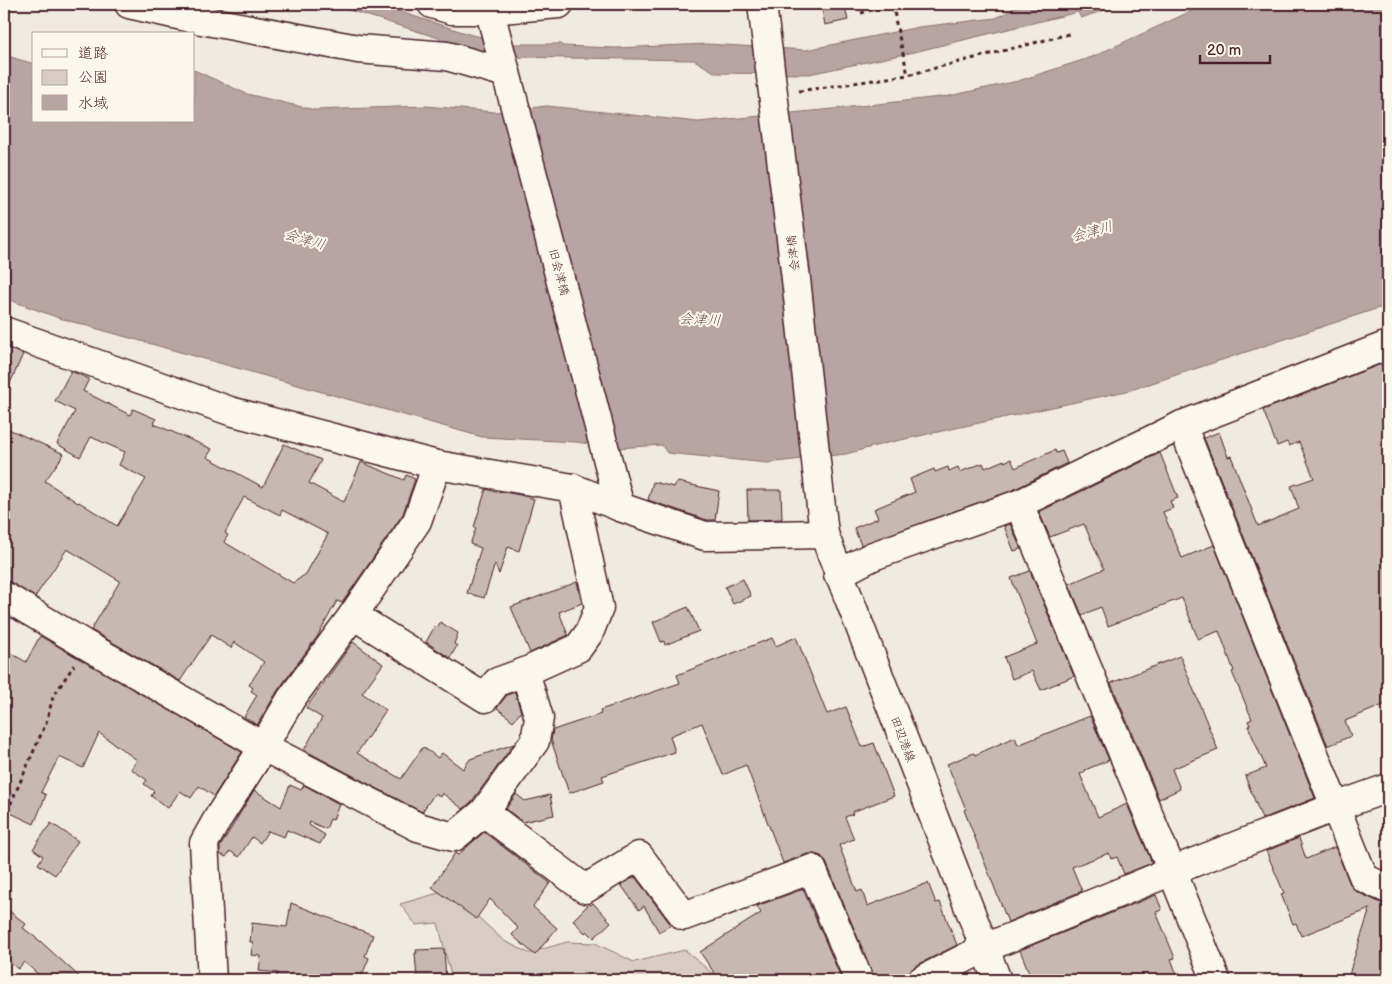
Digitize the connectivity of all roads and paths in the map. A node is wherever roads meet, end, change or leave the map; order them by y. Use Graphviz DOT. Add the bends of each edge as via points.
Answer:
graph roads {
  1 [pos="129,4"];
  2 [pos="432,4"];
  3 [pos="559,4"];
  4 [pos="894,4"];
  5 [pos="489,7"];
  6 [pos="763,8"];
  7 [pos="861,13"];
  8 [pos="1069,34"];
  9 [pos="506,73"];
  10 [pos="908,75"];
  11 [pos="817,89"];
  12 [pos="4,331"];
  13 [pos="1388,345"];
  14 [pos="1182,425"];
  15 [pos="437,465"];
  16 [pos="573,488"];
  17 [pos="819,495"];
  18 [pos="1019,504"];
  19 [pos="620,507"];
  20 [pos="824,534"];
  21 [pos="838,574"];
  22 [pos="4,596"];
  23 [pos="353,615"];
  24 [pos="86,645"];
  25 [pos="524,672"];
  26 [pos="264,747"];
  27 [pos="1388,788"];
  28 [pos="1335,807"];
  29 [pos="4,808"];
  30 [pos="8,810"];
  31 [pos="484,812"];
  32 [pos="4,820"];
  33 [pos="1172,872"];
  34 [pos="1388,889"];
  35 [pos="985,948"];
  36 [pos="212,980"];
  37 [pos="859,980"];
  38 [pos="922,980"];
  39 [pos="997,980"];
  40 [pos="1216,980"];
  1 -- 9 [label="street" via="358,49 447,56"];
  2 -- 5 [label="street" via="452,10"];
  3 -- 5 [label="street"];
  4 -- 7 [label="path"];
  4 -- 10 [label="path"];
  5 -- 9 [label="street, 旧会津橋"];
  6 -- 17 [label="street, 会津橋"];
  8 -- 10 [label="path"];
  9 -- 19 [label="street, 旧会津橋"];
  10 -- 11 [label="path"];
  12 -- 15 [label="street" via="230,411"];
  13 -- 14 [label="street"];
  14 -- 18 [label="street"];
  14 -- 28 [label="street"];
  15 -- 16 [label="street"];
  15 -- 23 [label="street" via="417,522"];
  16 -- 19 [label="street"];
  16 -- 25 [label="street" via="599,608 589,633 578,648"];
  17 -- 20 [label="street, 田辺港線"];
  18 -- 21 [label="street" via="873,556"];
  18 -- 33 [label="street"];
  19 -- 20 [label="street" via="705,536"];
  20 -- 21 [label="street, 田辺港線"];
  21 -- 35 [label="street, 田辺港線"];
  22 -- 24 [label="street"];
  23 -- 25 [label="street" via="485,698 497,682"];
  23 -- 26 [label="street" via="291,699"];
  24 -- 26 [label="street"];
  24 -- 30 [label="path" via="53,697 46,723"];
  25 -- 31 [label="street" via="538,718 535,741"];
  26 -- 31 [label="street" via="418,827 454,837"];
  26 -- 36 [label="street" via="204,843"];
  27 -- 28 [label="street"];
  28 -- 33 [label="street"];
  28 -- 34 [label="street" via="1364,878"];
  29 -- 30 [label="path"];
  30 -- 32 [label="path"];
  31 -- 37 [label="street" via="585,889 639,856 684,916 812,869"];
  33 -- 35 [label="street"];
  33 -- 40 [label="street"];
  35 -- 38 [label="street"];
  35 -- 39 [label="street, 田辺港線"];
}
